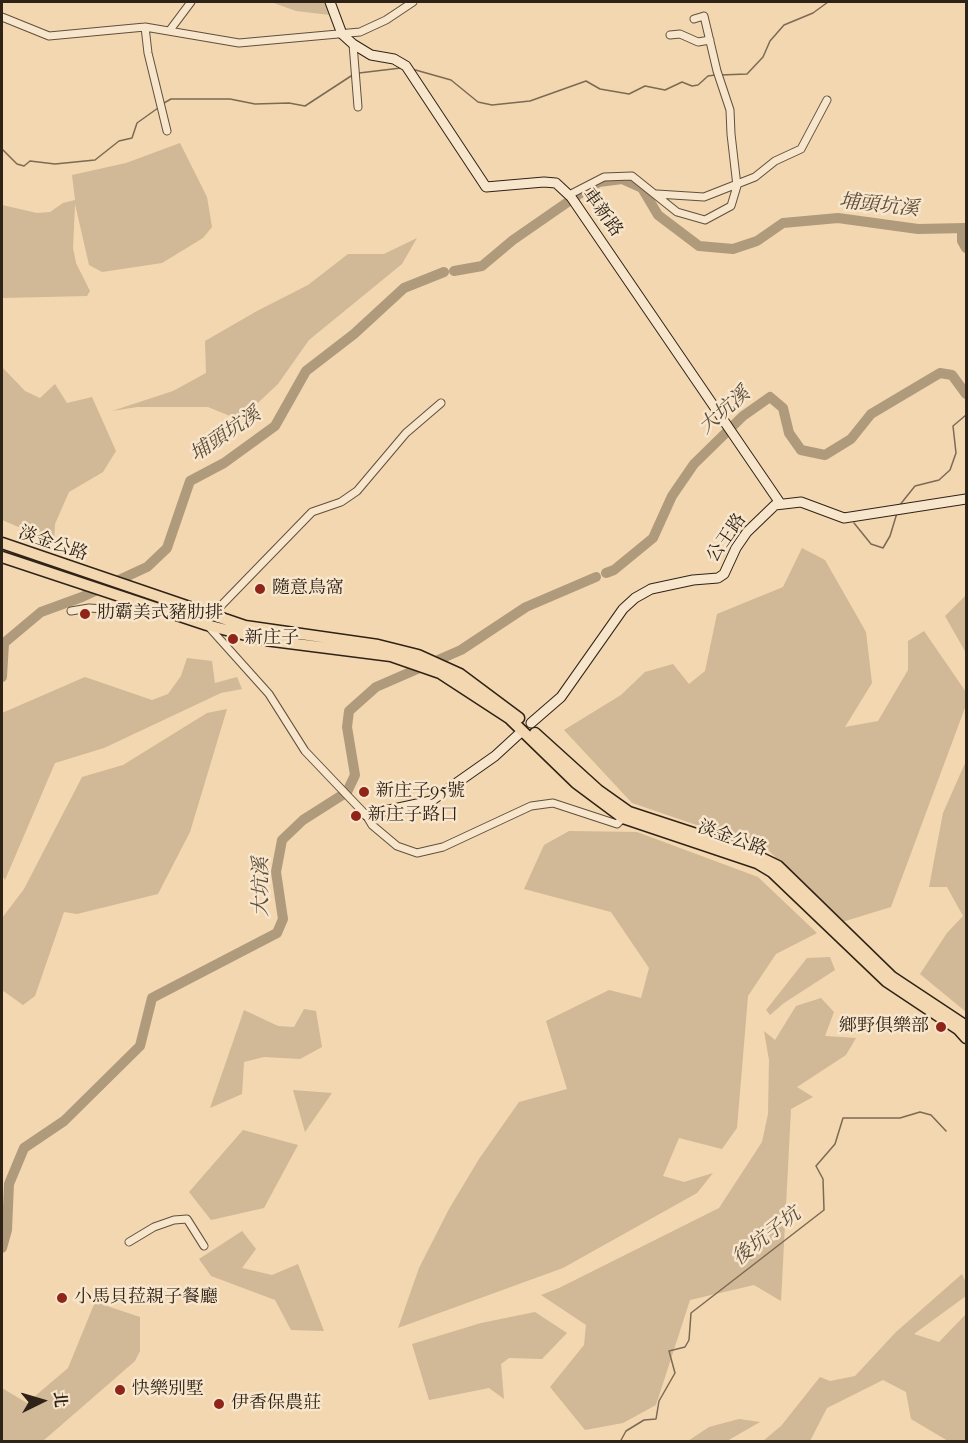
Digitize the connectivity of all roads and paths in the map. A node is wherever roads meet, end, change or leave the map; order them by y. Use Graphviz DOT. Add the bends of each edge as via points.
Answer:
graph roads {
  1 [pos="191,2"];
  2 [pos="330,2"];
  3 [pos="413,2"];
  4 [pos="2,17"];
  5 [pos="694,19"];
  6 [pos="145,27"];
  7 [pos="170,30"];
  8 [pos="342,34"];
  9 [pos="670,35"];
  10 [pos="710,40"];
  11 [pos="354,44"];
  12 [pos="827,100"];
  13 [pos="358,107"];
  14 [pos="166,131"];
  15 [pos="737,186"];
  16 [pos="657,194"];
  17 [pos="570,196"];
  18 [pos="441,403"];
  19 [pos="966,499"];
  20 [pos="780,503"];
  21 [pos="2,543"];
  22 [pos="2,557"];
  23 [pos="125,597"];
  24 [pos="71,611"];
  25 [pos="209,621"];
  26 [pos="525,728"];
  27 [pos="366,815"];
  28 [pos="626,815"];
  29 [pos="966,1026"];
  30 [pos="966,1038"];
  31 [pos="129,1242"];
  32 [pos="204,1246"];
  1 -- 7 [label="street"];
  2 -- 8 [label="street, 車新路"];
  3 -- 8 [label="street" via="374,27"];
  4 -- 6 [label="street" via="49,36"];
  5 -- 10 [label="street" via="704,16"];
  6 -- 7 [label="street"];
  6 -- 14 [label="street"];
  7 -- 8 [label="street" via="239,43"];
  8 -- 11 [label="street, 車新路"];
  9 -- 10 [label="street" via="680,33 698,42"];
  10 -- 15 [label="street" via="730,110"];
  11 -- 13 [label="street"];
  11 -- 17 [label="street, 車新路" via="371,55 394,59 408,69 486,187 556,183"];
  12 -- 15 [label="street" via="801,149"];
  15 -- 16 [label="street" via="704,197"];
  15 -- 16 [label="street" via="732,206 705,220 677,212"];
  16 -- 17 [label="street" via="632,176 604,177"];
  17 -- 20 [label="street, 車新路"];
  18 -- 25 [label="street" via="406,433 357,491 341,502 312,512"];
  19 -- 20 [label="street" via="844,518 801,502"];
  20 -- 26 [label="street, 公王路" via="747,532 718,578 651,589 635,598 623,609 561,697"];
  21 -- 25 [label="main road, 淡金公路" via="139,591"];
  22 -- 23 [label="main road, 淡金公路"];
  23 -- 24 [label="street" via="124,607 119,610"];
  23 -- 25 [label="main road"];
  25 -- 26 [label="main road, 淡金公路" via="378,645 484,689"];
  25 -- 27 [label="street" via="262,686 305,751"];
  26 -- 27 [label="street, 公王路" via="495,756 431,801"];
  26 -- 28 [label="main road, 淡金公路"];
  27 -- 28 [label="street" via="397,846 417,853 443,847 531,806 553,803 617,824"];
  28 -- 29 [label="main road, 淡金公路" via="770,861 892,977"];
  28 -- 30 [label="main road, 淡金公路" via="772,872 886,981"];
  31 -- 32 [label="street" via="154,1227 187,1219"];
}
